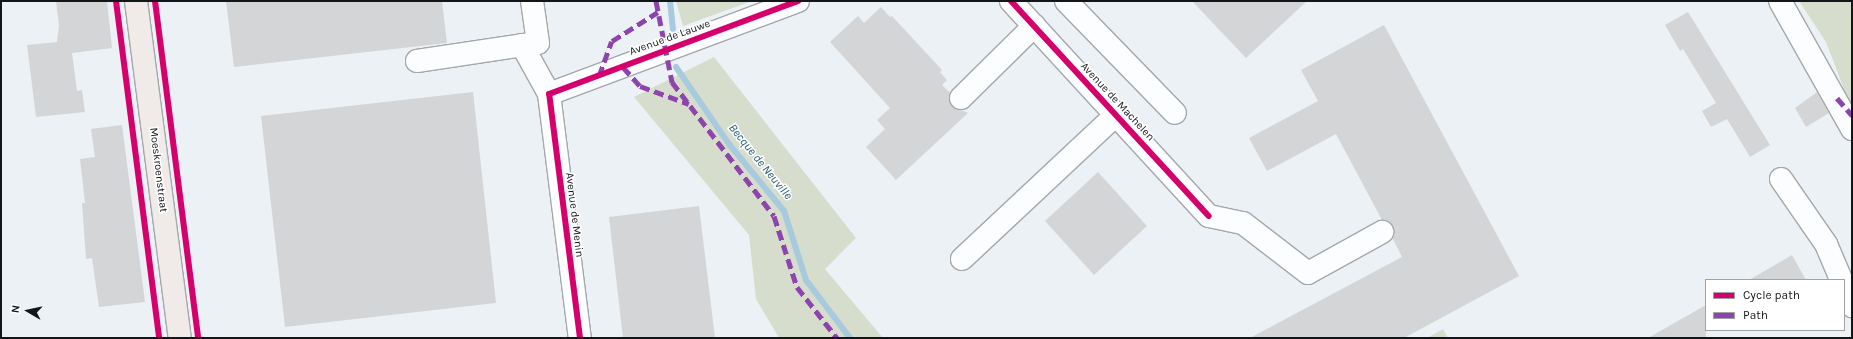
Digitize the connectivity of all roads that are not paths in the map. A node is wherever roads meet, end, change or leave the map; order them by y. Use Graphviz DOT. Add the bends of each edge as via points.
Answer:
graph roads {
  1 [pos="136,1"];
  2 [pos="532,1"];
  3 [pos="798,1"];
  4 [pos="1066,1"];
  5 [pos="1780,1"];
  6 [pos="1025,10"];
  7 [pos="522,46"];
  8 [pos="416,61"];
  9 [pos="549,94"];
  10 [pos="961,98"];
  11 [pos="1175,113"];
  12 [pos="1116,115"];
  13 [pos="1852,129"];
  14 [pos="1781,180"];
  15 [pos="1382,232"];
  16 [pos="962,259"];
  17 [pos="1841,279"];
  18 [pos="1845,289"];
  19 [pos="1852,306"];
  20 [pos="180,338"];
  21 [pos="580,338"];
  1 -- 20 [label="main road, Moeskroenstraat"];
  2 -- 7 [label="street" via="538,43"];
  3 -- 9 [label="street, Avenue de Lauwe"];
  4 -- 11 [label="street"];
  5 -- 13 [label="street"];
  6 -- 10 [label="street"];
  6 -- 12 [label="street, Avenue de Machelen"];
  7 -- 8 [label="street"];
  7 -- 9 [label="street"];
  9 -- 21 [label="street, Avenue de Menin"];
  12 -- 15 [label="street, Avenue de Machelen" via="1209,216 1243,223 1308,273"];
  12 -- 16 [label="street"];
  14 -- 17 [label="street" via="1826,244"];
  18 -- 19 [label="street"];
}
